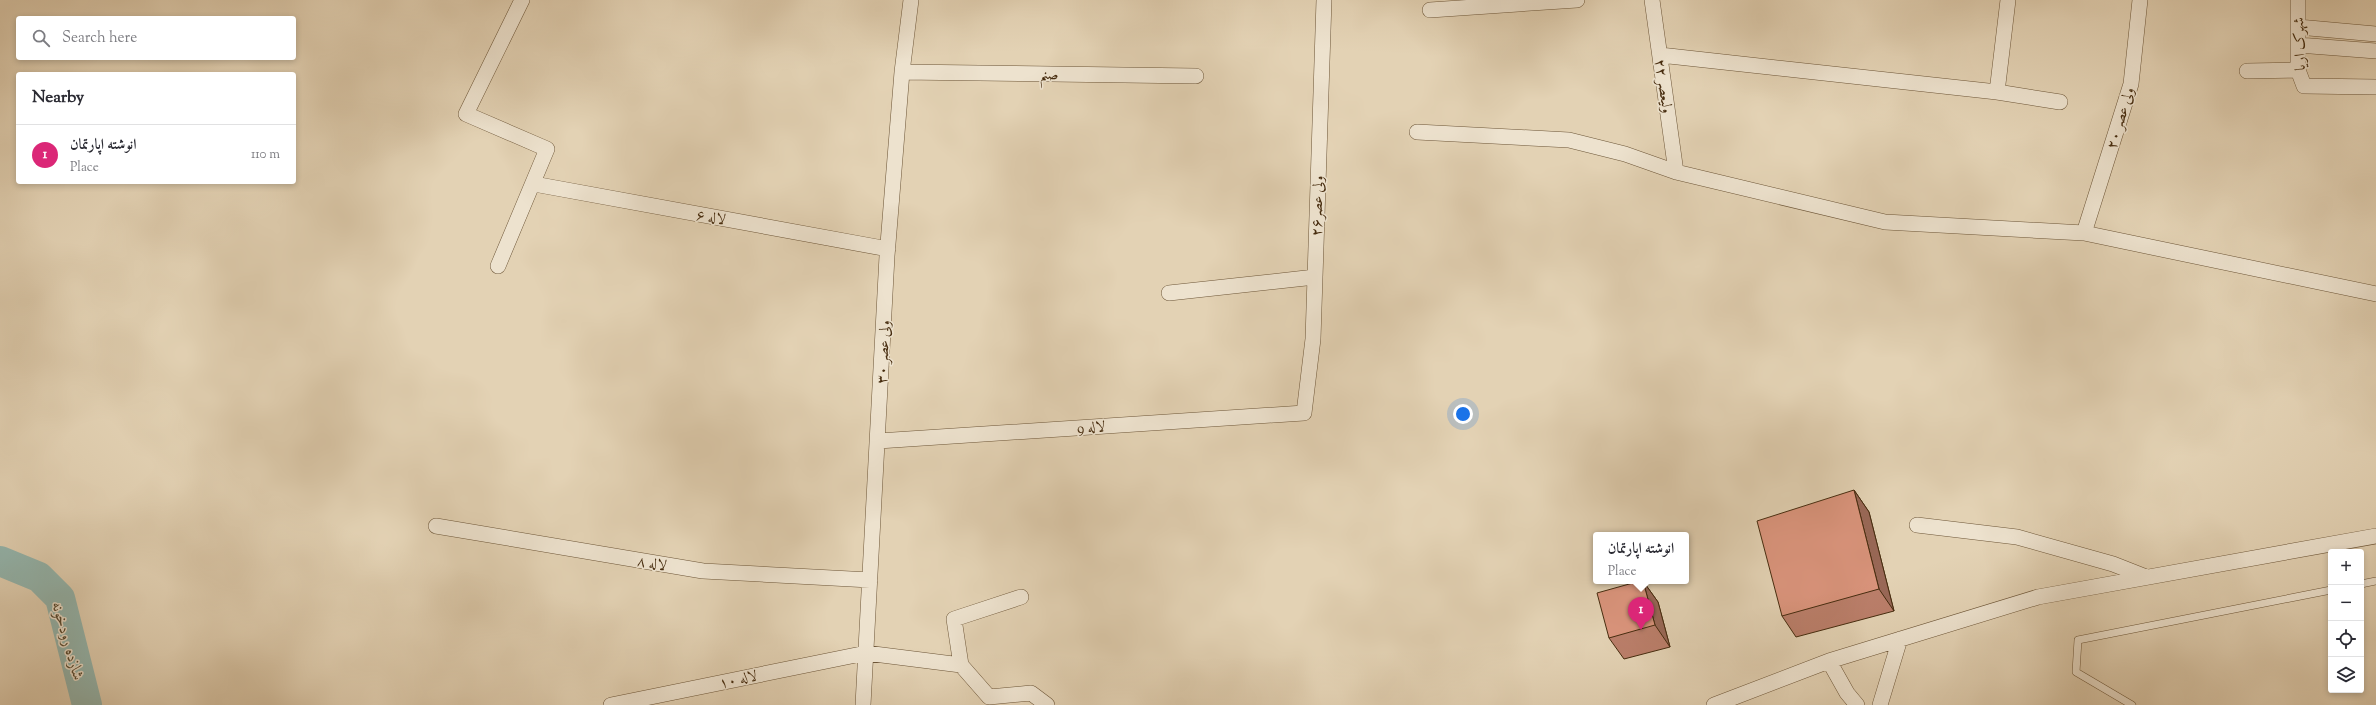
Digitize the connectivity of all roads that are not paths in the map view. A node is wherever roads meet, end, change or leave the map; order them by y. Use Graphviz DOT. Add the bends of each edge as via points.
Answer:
graph roads {
  1 [pos="522,0"];
  2 [pos="911,0"];
  3 [pos="1324,0"];
  4 [pos="1577,0"];
  5 [pos="1652,0"];
  6 [pos="2008,0"];
  7 [pos="2140,0"];
  8 [pos="2298,0"];
  9 [pos="1430,10"];
  10 [pos="2298,27"];
  11 [pos="2376,34"];
  12 [pos="2298,45"];
  13 [pos="2376,50"];
  14 [pos="1660,55"];
  15 [pos="2298,70"];
  16 [pos="2247,71"];
  17 [pos="902,72"];
  18 [pos="1196,76"];
  19 [pos="2376,87"];
  20 [pos="1997,92"];
  21 [pos="2060,102"];
  22 [pos="1417,132"];
  23 [pos="1676,172"];
  24 [pos="534,184"];
  25 [pos="2084,233"];
  26 [pos="888,249"];
  27 [pos="498,266"];
  28 [pos="1315,278"];
  29 [pos="1169,293"];
  30 [pos="2376,294"];
  31 [pos="1304,412"];
  32 [pos="878,441"];
  33 [pos="1917,524"];
  34 [pos="436,526"];
  35 [pos="2376,536"];
  36 [pos="2147,577"];
  37 [pos="870,580"];
  38 [pos="2376,581"];
  39 [pos="2364,583"];
  40 [pos="2328,591"];
  41 [pos="1022,597"];
  42 [pos="1900,639"];
  43 [pos="866,653"];
  44 [pos="1829,661"];
  45 [pos="961,665"];
  46 [pos="611,705"];
  47 [pos="863,705"];
  48 [pos="1047,705"];
  49 [pos="1714,705"];
  50 [pos="1857,705"];
  51 [pos="1880,705"];
  52 [pos="2132,705"];
  1 -- 24 [label="street" via="466,114 547,149"];
  2 -- 17 [label="street, ولی عصر ۳۰"];
  3 -- 28 [label="street, ولی عصر۲۶"];
  4 -- 9 [label="street"];
  5 -- 14 [label="street, ولیعصر ۲۲"];
  6 -- 20 [label="street"];
  7 -- 25 [label="street, ولی عصر ۲۰" via="2131,84"];
  8 -- 10 [label="street, شهرک اریا"];
  10 -- 11 [label="street"];
  10 -- 12 [label="street, شهرک اریا"];
  12 -- 13 [label="street"];
  12 -- 15 [label="street, شهرک اریا"];
  14 -- 20 [label="street"];
  14 -- 23 [label="street, ولیعصر ۲۲"];
  15 -- 16 [label="street"];
  15 -- 19 [label="street, شهرک اریا" via="2304,86"];
  17 -- 18 [label="street, صنم"];
  17 -- 26 [label="street, ولی عصر ۳۰"];
  20 -- 21 [label="street"];
  22 -- 23 [label="street" via="1569,140 1625,154"];
  23 -- 25 [label="street" via="1885,222"];
  24 -- 26 [label="street, لاله ۶"];
  24 -- 27 [label="street"];
  25 -- 30 [label="street"];
  26 -- 32 [label="street, ولی عصر ۳۰"];
  28 -- 29 [label="street"];
  28 -- 31 [label="street, ولی عصر۲۶" via="1313,339"];
  31 -- 32 [label="street, لاله 9"];
  32 -- 37 [label="street, ولی عصر ۳۰"];
  33 -- 36 [label="street" via="2017,537 2113,564"];
  34 -- 37 [label="street, لاله ۸" via="703,572"];
  35 -- 36 [label="street"];
  36 -- 42 [label="street" via="2038,597"];
  37 -- 43 [label="street, ولی عصر ۳۰"];
  38 -- 39 [label="lane"];
  40 -- 52 [label="lane" via="2078,640 2076,672"];
  41 -- 45 [label="street" via="954,619"];
  42 -- 44 [label="street"];
  42 -- 51 [label="street"];
  43 -- 45 [label="street, لاله ۱۰"];
  43 -- 46 [label="street, لاله ۱۰"];
  43 -- 47 [label="street, ولی عصر ۳۰"];
  44 -- 49 [label="street"];
  44 -- 50 [label="street"];
  45 -- 48 [label="street" via="990,698 1031,693"];
}
